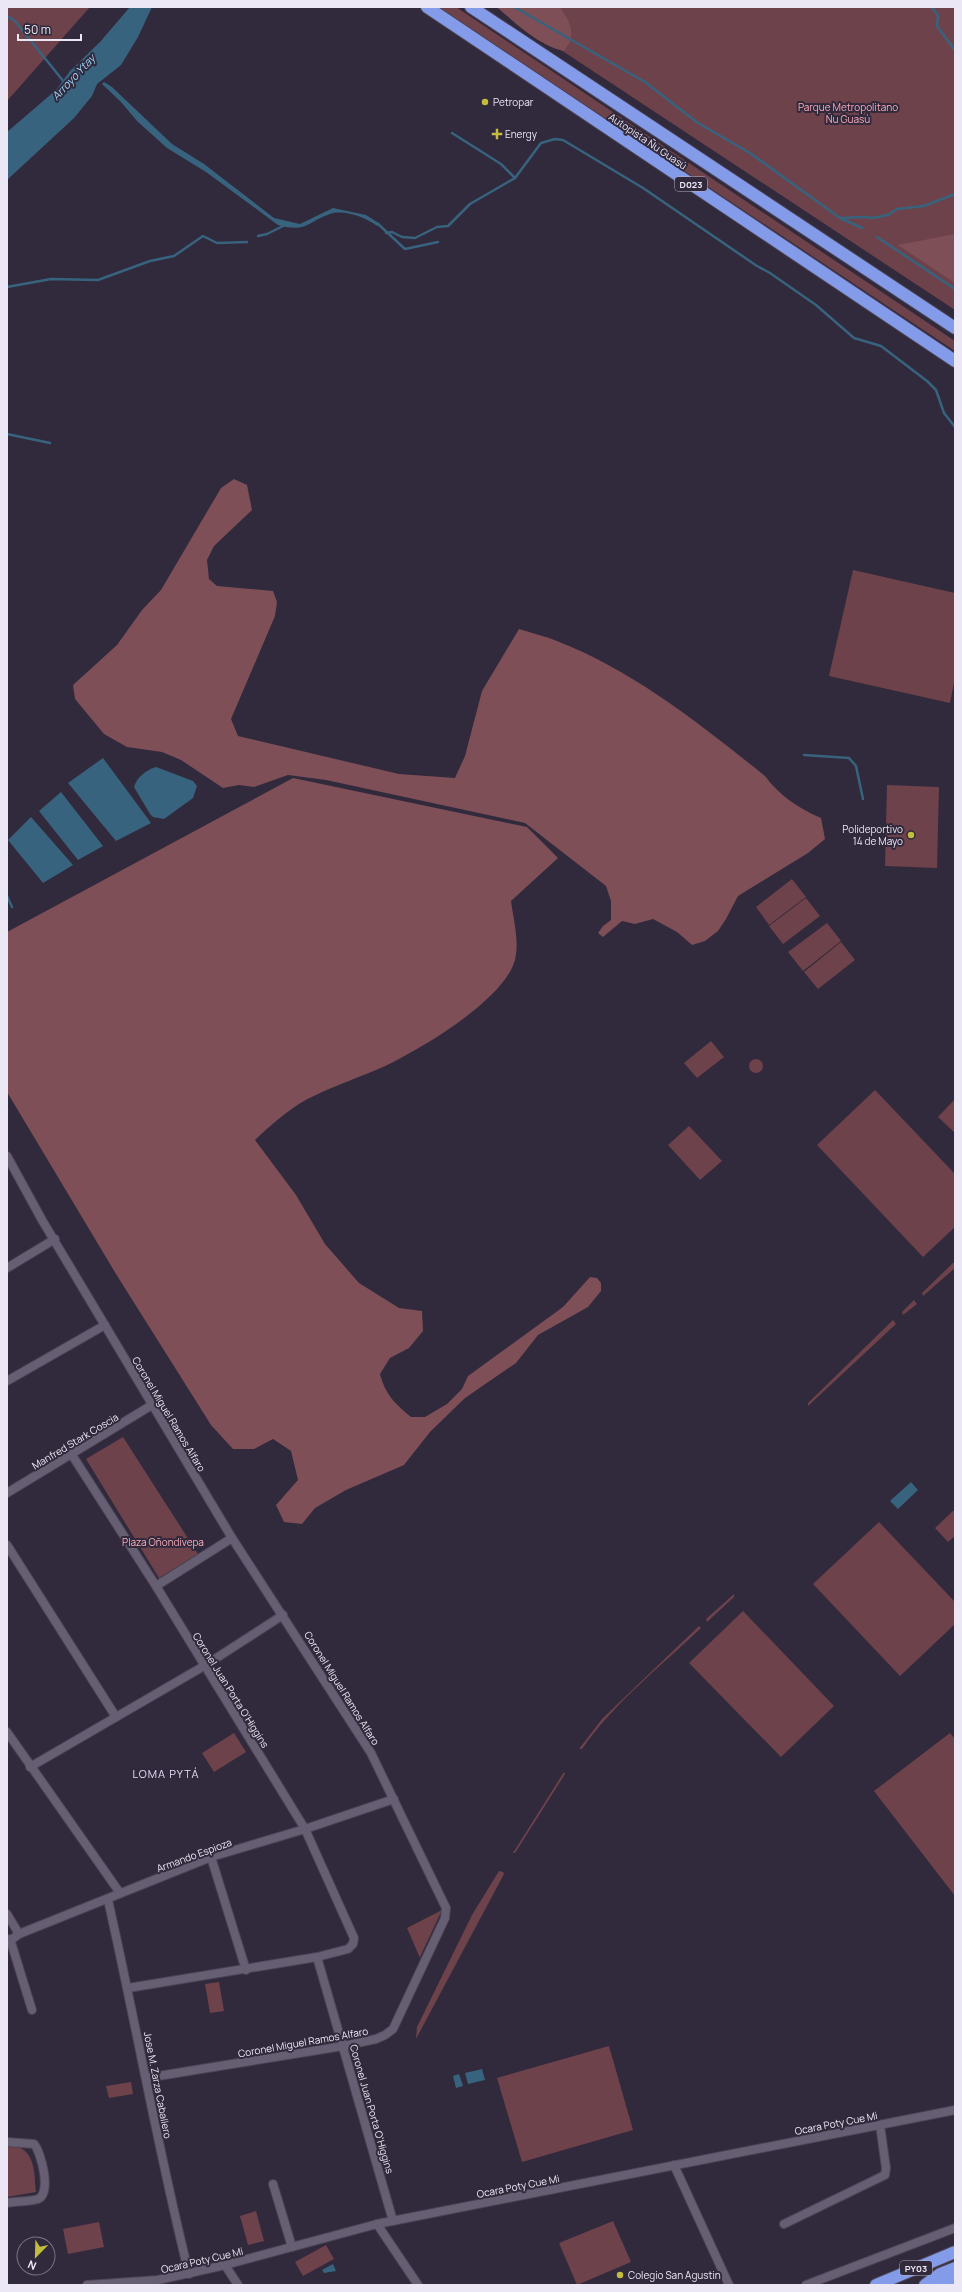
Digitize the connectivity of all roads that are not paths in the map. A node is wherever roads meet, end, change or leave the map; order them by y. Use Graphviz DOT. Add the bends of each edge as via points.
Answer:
graph roads {
  1 [pos="427,7"];
  2 [pos="471,7"];
  3 [pos="955,328"];
  4 [pos="955,361"];
  5 [pos="7,1156"];
  6 [pos="55,1239"];
  7 [pos="7,1268"];
  8 [pos="105,1325"];
  9 [pos="7,1381"];
  10 [pos="152,1405"];
  11 [pos="72,1455"];
  12 [pos="7,1493"];
  13 [pos="232,1538"];
  14 [pos="7,1545"];
  15 [pos="156,1586"];
  16 [pos="283,1615"];
  17 [pos="204,1666"];
  18 [pos="116,1717"];
  19 [pos="7,1732"];
  20 [pos="30,1767"];
  21 [pos="394,1798"];
  22 [pos="305,1829"];
  23 [pos="211,1858"];
  24 [pos="120,1893"];
  25 [pos="108,1900"];
  26 [pos="7,1914"];
  27 [pos="19,1934"];
  28 [pos="9,1941"];
  29 [pos="317,1958"];
  30 [pos="246,1970"];
  31 [pos="128,1988"];
  32 [pos="32,2010"];
  33 [pos="343,2046"];
  34 [pos="146,2078"];
  35 [pos="955,2110"];
  36 [pos="880,2125"];
  37 [pos="7,2142"];
  38 [pos="674,2165"];
  39 [pos="273,2184"];
  40 [pos="7,2202"];
  41 [pos="393,2221"];
  42 [pos="378,2224"];
  43 [pos="784,2224"];
  44 [pos="955,2228"];
  45 [pos="292,2247"];
  46 [pos="955,2252"];
  47 [pos="225,2265"];
  48 [pos="955,2268"];
  49 [pos="189,2274"];
  50 [pos="955,2278"];
  51 [pos="126,2284"];
  52 [pos="87,2285"];
  53 [pos="238,2285"];
  54 [pos="418,2285"];
  55 [pos="729,2285"];
  56 [pos="806,2285"];
  57 [pos="876,2285"];
  58 [pos="925,2285"];
  59 [pos="935,2285"];
  1 -- 4 [label="highway, Autopista Ñu Guasú / D023"];
  2 -- 3 [label="highway, Autopista Ñu Guasú / D023"];
  5 -- 6 [label="street, Coronel Miguel Ramos Alfaro"];
  6 -- 7 [label="street"];
  6 -- 8 [label="street, Coronel Miguel Ramos Alfaro"];
  8 -- 9 [label="street"];
  8 -- 10 [label="street, Coronel Miguel Ramos Alfaro"];
  10 -- 11 [label="street, Manfred Stark Coscia"];
  10 -- 13 [label="street, Coronel Miguel Ramos Alfaro"];
  11 -- 12 [label="street, Manfred Stark Coscia"];
  11 -- 15 [label="street, Coronel Juan Porta O'Higgins"];
  13 -- 15 [label="street"];
  13 -- 16 [label="street, Coronel Miguel Ramos Alfaro"];
  14 -- 18 [label="street"];
  15 -- 17 [label="street, Coronel Juan Porta O'Higgins"];
  16 -- 17 [label="street"];
  16 -- 21 [label="street, Coronel Miguel Ramos Alfaro" via="371,1753"];
  17 -- 18 [label="street"];
  17 -- 22 [label="street, Coronel Juan Porta O'Higgins"];
  18 -- 20 [label="street"];
  19 -- 20 [label="street"];
  20 -- 24 [label="street"];
  21 -- 22 [label="street, Armando Espioza"];
  21 -- 33 [label="street, Coronel Miguel Ramos Alfaro" via="446,1908 446,1913 393,2029 376,2039"];
  22 -- 23 [label="street, Armando Espioza"];
  22 -- 29 [label="street, Coronel Juan Porta O'Higgins" via="354,1938 353,1944 344,1951"];
  23 -- 24 [label="street, Armando Espioza"];
  23 -- 30 [label="street"];
  24 -- 25 [label="street, Armando Espioza"];
  25 -- 27 [label="street, Armando Espioza"];
  25 -- 31 [label="street, Jose M. Zarza Caballero"];
  26 -- 27 [label="street"];
  27 -- 28 [label="street, Armando Espioza"];
  28 -- 32 [label="street"];
  29 -- 30 [label="street"];
  29 -- 33 [label="street, Coronel Juan Porta O'Higgins"];
  30 -- 31 [label="street"];
  31 -- 34 [label="street, Jose M. Zarza Caballero"];
  33 -- 34 [label="street, Coronel Miguel Ramos Alfaro"];
  33 -- 41 [label="street, Coronel Juan Porta O'Higgins"];
  34 -- 49 [label="street, Jose M. Zarza Caballero"];
  35 -- 36 [label="street, Ocara Poty Cue Mi"];
  36 -- 38 [label="street, Ocara Poty Cue Mi"];
  36 -- 43 [label="street" via="885,2176"];
  37 -- 40 [label="street" via="34,2144 40,2152 46,2187 43,2196 38,2199"];
  38 -- 41 [label="street, Ocara Poty Cue Mi"];
  38 -- 55 [label="street"];
  39 -- 45 [label="street"];
  41 -- 42 [label="street, Ocara Poty Cue Mi"];
  42 -- 45 [label="street, Ocara Poty Cue Mi"];
  42 -- 54 [label="street"];
  44 -- 56 [label="street"];
  45 -- 47 [label="street, Ocara Poty Cue Mi"];
  46 -- 57 [label="highway, PY03"];
  47 -- 49 [label="street, Ocara Poty Cue Mi"];
  47 -- 53 [label="street"];
  48 -- 58 [label="highway" via="940,2274"];
  49 -- 51 [label="street, Ocara Poty Cue Mi"];
  50 -- 59 [label="highway, PY03"];
  51 -- 52 [label="street, Ocara Poty Cue Mi"];
}
